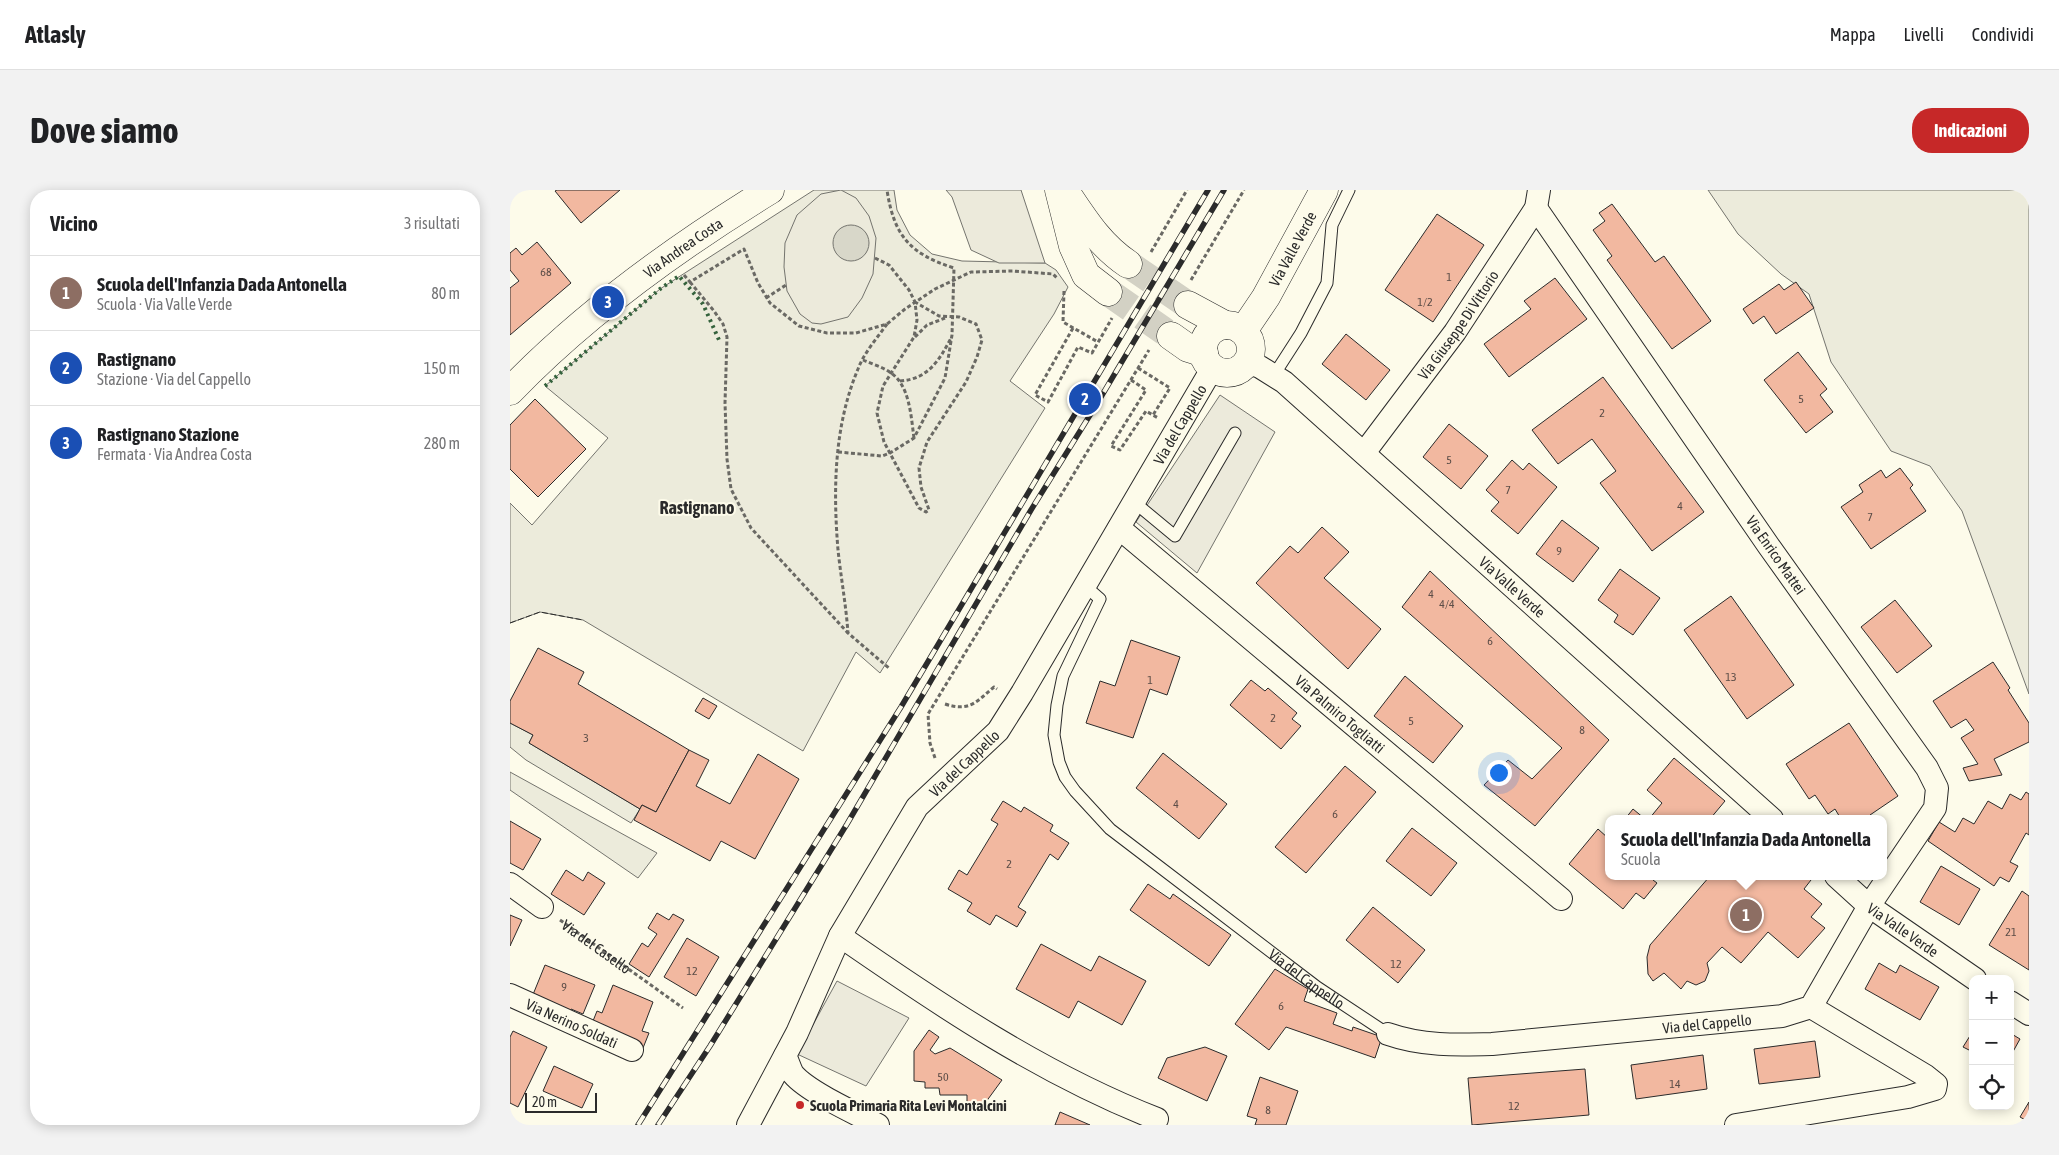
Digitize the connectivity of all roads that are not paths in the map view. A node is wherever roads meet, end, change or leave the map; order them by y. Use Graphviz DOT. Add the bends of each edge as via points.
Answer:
graph roads {
  1 [pos="770,190"];
  2 [pos="1059,190"];
  3 [pos="1065,190"];
  4 [pos="1324,190"];
  5 [pos="1349,190"];
  6 [pos="1537,199"];
  7 [pos="1128,264"];
  8 [pos="1108,292"];
  9 [pos="1188,294"];
  10 [pos="1234,328"];
  11 [pos="1162,339"];
  12 [pos="1208,360"];
  13 [pos="1247,362"];
  14 [pos="1274,375"];
  15 [pos="510,391"];
  16 [pos="1235,434"];
  17 [pos="1364,453"];
  18 [pos="1134,502"];
  19 [pos="1119,528"];
  20 [pos="1084,585"];
  21 [pos="1768,815"];
  22 [pos="1887,879"];
  23 [pos="1840,880"];
  24 [pos="1887,880"];
  25 [pos="510,884"];
  26 [pos="1561,900"];
  27 [pos="1869,906"];
  28 [pos="542,907"];
  29 [pos="840,936"];
  30 [pos="1969,975"];
  31 [pos="510,995"];
  32 [pos="2014,1005"];
  33 [pos="1811,1007"];
  34 [pos="2029,1014"];
  35 [pos="1388,1034"];
  36 [pos="632,1050"];
  37 [pos="785,1056"];
  38 [pos="1157,1119"];
  39 [pos="748,1125"];
  40 [pos="878,1125"];
  41 [pos="1736,1125"];
  1 -- 15 [label="street, Via Andrea Costa" via="661,261 571,334"];
  2 -- 8 [label="street" via="1073,246 1086,275"];
  3 -- 7 [label="street" via="1110,252"];
  4 -- 10 [label="street, Via Valle Verde" via="1254,318"];
  5 -- 14 [label="lane" via="1332,225 1327,283"];
  6 -- 17 [label="street, Via Giuseppe Di Vittorio" via="1455,332"];
  6 -- 22 [label="street, Via Enrico Mattei" via="1768,545 1927,768 1937,788 1935,808"];
  9 -- 10 [label="street"];
  10 -- 12 [label="street, Via Valle Verde" via="1218,327 1206,337"];
  10 -- 13 [label="street" via="1247,336 1251,349"];
  11 -- 12 [label="street" via="1188,348"];
  12 -- 13 [label="street" via="1227,372 1235,371"];
  12 -- 18 [label="street, Via del Cappello"];
  13 -- 14 [label="street, Via Valle Verde"];
  14 -- 17 [label="street, Via Valle Verde"];
  16 -- 18 [label="lane" via="1175,536"];
  17 -- 21 [label="street, Via Valle Verde"];
  18 -- 19 [label="street, Via del Cappello"];
  19 -- 20 [label="street, Via del Cappello"];
  19 -- 26 [label="street, Via Palmiro Togliatti"];
  20 -- 29 [label="street, Via del Cappello" via="998,731 917,807"];
  20 -- 35 [label="lane, Via del Cappello" via="1100,599 1063,676 1057,705 1054,735 1065,777 1110,828 1318,987"];
  23 -- 27 [label="street, Via Valle Verde"];
  24 -- 27 [label="street, Via Enrico Mattei"];
  25 -- 28 [label="street"];
  27 -- 30 [label="street, Via Valle Verde"];
  27 -- 33 [label="street"];
  29 -- 37 [label="street, Via del Cappello" via="813,1012"];
  29 -- 38 [label="street" via="905,981 1063,1078"];
  31 -- 36 [label="street, Via Nerino Soldati"];
  32 -- 34 [label="street"];
  33 -- 35 [label="street, Via del Cappello" via="1782,1016 1492,1044 1445,1045 1407,1041"];
  33 -- 41 [label="street" via="1926,1076 1936,1084 1935,1089 1908,1097"];
  37 -- 39 [label="street, Via del Cappello"];
  37 -- 40 [label="street" via="793,1073 808,1086"];
}
